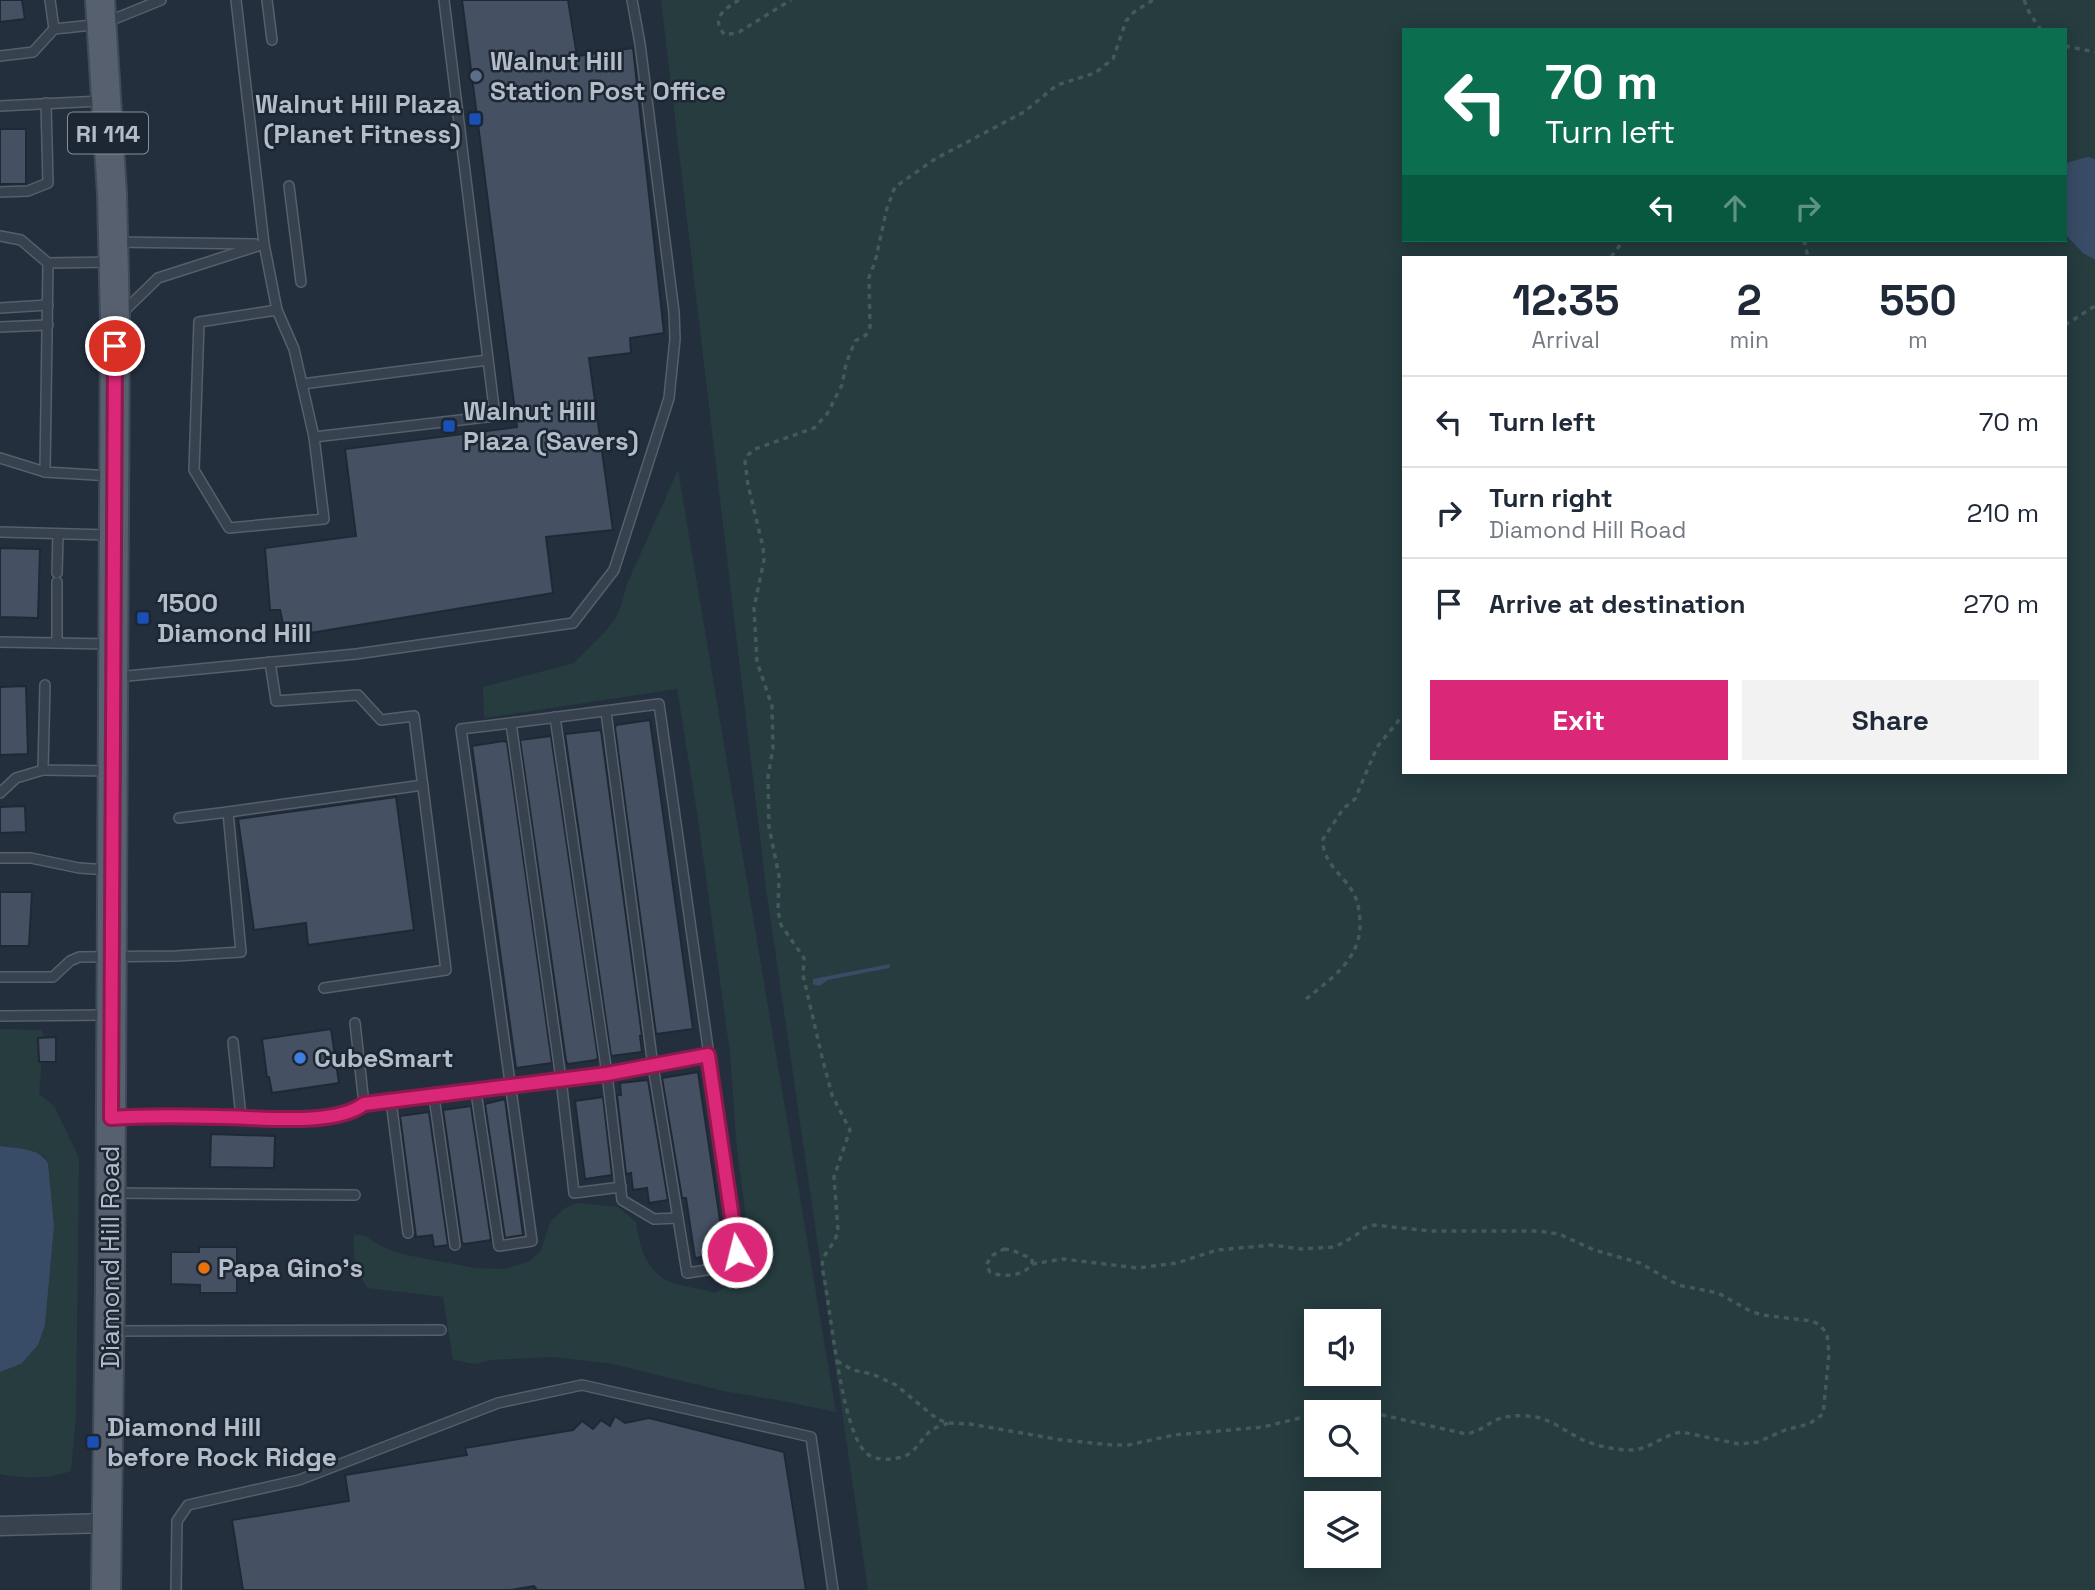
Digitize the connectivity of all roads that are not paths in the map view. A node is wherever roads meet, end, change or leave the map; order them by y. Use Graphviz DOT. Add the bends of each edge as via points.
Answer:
graph roads {
  1 [pos="50,0"];
  2 [pos="161,0"];
  3 [pos="236,0"];
  4 [pos="267,0"];
  5 [pos="444,0"];
  6 [pos="632,0"];
  7 [pos="101,12"];
  8 [pos="54,29"];
  9 [pos="272,40"];
  10 [pos="0,56"];
  11 [pos="107,101"];
  12 [pos="46,103"];
  13 [pos="0,106"];
  14 [pos="289,187"];
  15 [pos="0,192"];
  16 [pos="0,236"];
  17 [pos="264,244"];
  18 [pos="113,252"];
  19 [pos="48,263"];
  20 [pos="301,282"];
  21 [pos="48,305"];
  22 [pos="0,308"];
  23 [pos="277,310"];
  24 [pos="115,320"];
  25 [pos="47,325"];
  26 [pos="0,327"];
  27 [pos="488,359"];
  28 [pos="302,384"];
  29 [pos="314,438"];
  30 [pos="0,458"];
  31 [pos="45,472"];
  32 [pos="115,476"];
  33 [pos="0,532"];
  34 [pos="58,534"];
  35 [pos="114,535"];
  36 [pos="0,642"];
  37 [pos="57,643"];
  38 [pos="113,644"];
  39 [pos="270,663"];
  40 [pos="114,678"];
  41 [pos="44,685"];
  42 [pos="606,712"];
  43 [pos="555,717"];
  44 [pos="511,723"];
  45 [pos="43,770"];
  46 [pos="113,772"];
  47 [pos="423,785"];
  48 [pos="0,793"];
  49 [pos="228,811"];
  50 [pos="179,818"];
  51 [pos="0,858"];
  52 [pos="113,870"];
  53 [pos="112,957"];
  54 [pos="0,977"];
  55 [pos="324,988"];
  56 [pos="112,1015"];
  57 [pos="0,1016"];
  58 [pos="355,1023"];
  59 [pos="233,1042"];
  60 [pos="708,1055"];
  61 [pos="653,1066"];
  62 [pos="607,1074"];
  63 [pos="561,1079"];
  64 [pos="510,1084"];
  65 [pos="476,1091"];
  66 [pos="434,1097"];
  67 [pos="391,1101"];
  68 [pos="364,1104"];
  69 [pos="241,1117"];
  70 [pos="111,1118"];
  71 [pos="621,1188"];
  72 [pos="111,1193"];
  73 [pos="355,1195"];
  74 [pos="678,1218"];
  75 [pos="408,1233"];
  76 [pos="455,1245"];
  77 [pos="110,1331"];
  78 [pos="441,1331"];
  79 [pos="107,1523"];
  80 [pos="0,1526"];
  81 [pos="106,1590"];
  82 [pos="176,1590"];
  83 [pos="833,1590"];
  1 -- 8 [label="lane"];
  2 -- 7 [label="lane"];
  3 -- 17 [label="lane"];
  4 -- 9 [label="lane"];
  5 -- 27 [label="lane"];
  6 -- 39 [label="lane" via="675,339 669,398 614,570 573,623"];
  7 -- 8 [label="lane"];
  7 -- 11 [label="main road, Diamond Hill Road / RI 114"];
  8 -- 10 [label="lane" via="33,52"];
  11 -- 12 [label="lane"];
  11 -- 18 [label="main road, Diamond Hill Road / RI 114"];
  12 -- 13 [label="lane"];
  12 -- 15 [label="lane" via="47,183 28,191"];
  14 -- 20 [label="lane"];
  16 -- 19 [label="lane" via="21,240"];
  17 -- 18 [label="lane"];
  17 -- 23 [label="lane"];
  17 -- 24 [label="lane" via="158,278"];
  18 -- 19 [label="lane"];
  18 -- 24 [label="main road, Diamond Hill Road / RI 114"];
  19 -- 21 [label="lane"];
  21 -- 22 [label="lane"];
  21 -- 25 [label="lane"];
  23 -- 28 [label="lane" via="294,349"];
  23 -- 29 [label="lane" via="199,322 194,470 229,528 324,519"];
  24 -- 32 [label="main road, Diamond Hill Road / RI 114"];
  25 -- 26 [label="lane"];
  25 -- 31 [label="lane"];
  27 -- 28 [label="lane"];
  27 -- 29 [label="lane" via="495,416"];
  28 -- 29 [label="lane"];
  30 -- 31 [label="lane"];
  31 -- 32 [label="lane"];
  32 -- 35 [label="main road, Diamond Hill Road / RI 114"];
  33 -- 34 [label="lane"];
  34 -- 35 [label="lane"];
  34 -- 37 [label="lane"];
  35 -- 38 [label="main road, Diamond Hill Road / RI 114"];
  36 -- 37 [label="lane"];
  37 -- 38 [label="lane"];
  38 -- 40 [label="main road, Diamond Hill Road / RI 114"];
  39 -- 40 [label="lane"];
  39 -- 47 [label="lane" via="276,701 359,695 381,720 414,716"];
  40 -- 46 [label="main road, Diamond Hill Road / RI 114"];
  41 -- 45 [label="lane"];
  42 -- 43 [label="lane"];
  42 -- 60 [label="lane" via="659,705"];
  42 -- 61 [label="lane"];
  43 -- 44 [label="lane"];
  43 -- 62 [label="lane"];
  44 -- 63 [label="lane"];
  44 -- 64 [label="lane" via="461,729"];
  45 -- 46 [label="lane"];
  45 -- 48 [label="lane" via="16,778"];
  46 -- 52 [label="main road, Diamond Hill Road / RI 114"];
  47 -- 49 [label="lane"];
  47 -- 55 [label="lane" via="446,970"];
  49 -- 50 [label="lane"];
  49 -- 53 [label="lane" via="240,952"];
  51 -- 52 [label="lane"];
  52 -- 53 [label="main road, Diamond Hill Road / RI 114"];
  53 -- 54 [label="lane" via="79,957 53,977"];
  53 -- 56 [label="main road, Diamond Hill Road / RI 114"];
  56 -- 57 [label="lane"];
  56 -- 70 [label="main road, Diamond Hill Road / RI 114"];
  58 -- 68 [label="lane"];
  59 -- 69 [label="lane"];
  60 -- 61 [label="lane"];
  60 -- 74 [label="lane" via="737,1252 725,1267 687,1273"];
  61 -- 62 [label="lane"];
  61 -- 74 [label="lane"];
  62 -- 63 [label="lane"];
  62 -- 71 [label="lane"];
  63 -- 64 [label="lane"];
  63 -- 71 [label="lane" via="574,1193"];
  64 -- 65 [label="lane"];
  64 -- 65 [label="lane" via="532,1241 499,1246"];
  65 -- 66 [label="lane"];
  66 -- 67 [label="lane"];
  66 -- 76 [label="lane"];
  67 -- 68 [label="lane"];
  67 -- 75 [label="lane"];
  68 -- 69 [label="lane" via="353,1112 309,1119"];
  69 -- 70 [label="lane"];
  70 -- 72 [label="main road, Diamond Hill Road / RI 114"];
  71 -- 74 [label="lane" via="622,1200 654,1219"];
  72 -- 73 [label="lane"];
  72 -- 77 [label="main road, Diamond Hill Road / RI 114"];
  77 -- 78 [label="lane"];
  77 -- 79 [label="main road, Diamond Hill Road / RI 114"];
  79 -- 80 [label="street"];
  79 -- 81 [label="main road, Diamond Hill Road / RI 114"];
  82 -- 83 [label="lane" via="177,1521 188,1505 299,1480 498,1403 583,1385 811,1437"];
}
